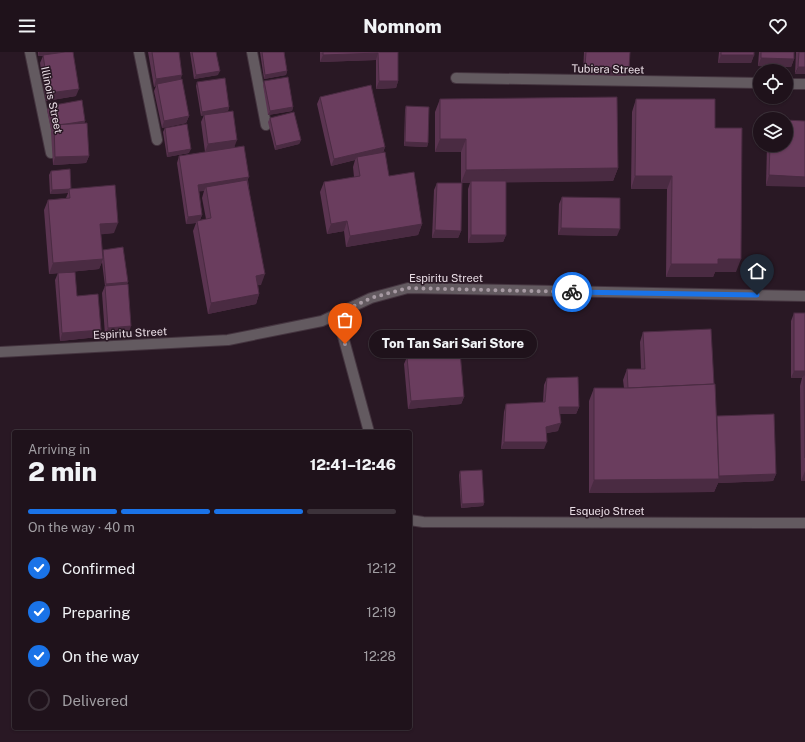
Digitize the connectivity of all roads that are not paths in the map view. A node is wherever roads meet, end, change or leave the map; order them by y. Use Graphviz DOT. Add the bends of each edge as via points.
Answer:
graph roads {
  1 [pos="30,52"];
  2 [pos="139,52"];
  3 [pos="252,52"];
  4 [pos="456,78"];
  5 [pos="753,83"];
  6 [pos="793,84"];
  7 [pos="805,84"];
  8 [pos="266,125"];
  9 [pos="157,140"];
  10 [pos="51,153"];
  11 [pos="805,296"];
  12 [pos="337,314"];
  13 [pos="0,352"];
  14 [pos="368,430"];
  15 [pos="412,520"];
  16 [pos="805,524"];
  1 -- 10 [label="street, Illinois Street"];
  2 -- 9 [label="street"];
  3 -- 8 [label="street"];
  4 -- 5 [label="street, Tubiera Street"];
  6 -- 7 [label="street"];
  11 -- 12 [label="street, Espiritu Street" via="408,288 371,298"];
  12 -- 13 [label="street, Espiritu Street" via="322,321 228,340"];
  12 -- 14 [label="street"];
  15 -- 16 [label="street, Esquejo Street"];
}
